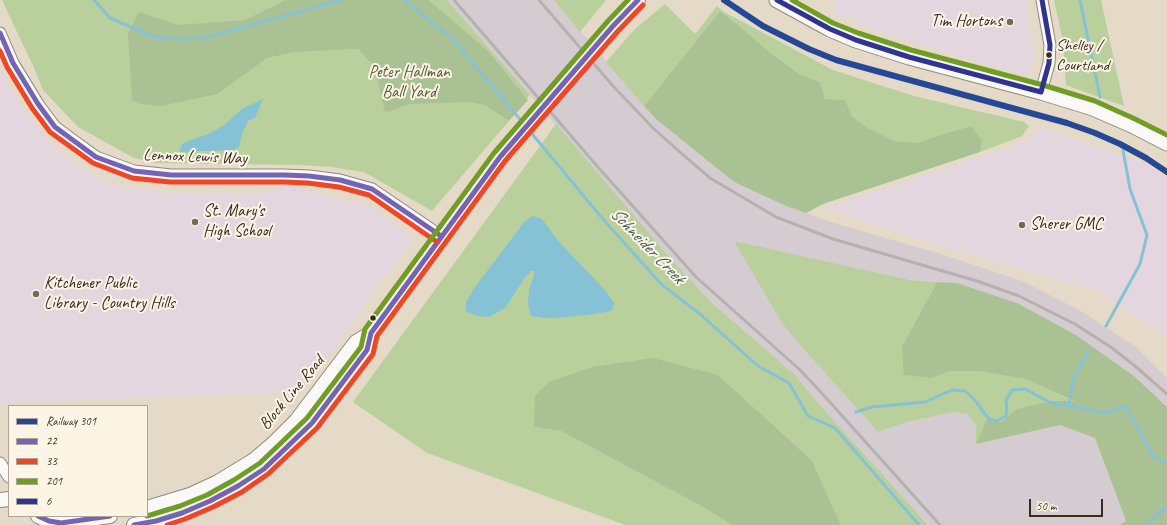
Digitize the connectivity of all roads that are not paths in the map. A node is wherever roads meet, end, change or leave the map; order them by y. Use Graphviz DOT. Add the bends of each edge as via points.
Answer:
graph roads {
  1 [pos="638,0"];
  2 [pos="777,0"];
  3 [pos="1042,0"];
  4 [pos="0,33"];
  5 [pos="1041,92"];
  6 [pos="1167,143"];
  7 [pos="441,236"];
  8 [pos="371,333"];
  9 [pos="0,463"];
  10 [pos="8,475"];
  11 [pos="148,508"];
  12 [pos="40,517"];
  13 [pos="103,517"];
  14 [pos="134,525"];
  1 -- 7 [label="street, Block Line Road, bridge" via="500,157"];
  2 -- 5 [label="main road" via="830,29 863,42 909,57"];
  3 -- 5 [label="street" via="1050,45 1049,63"];
  4 -- 7 [label="street, Lennox Lewis Way" via="14,63 55,127 96,157 134,171 171,175 284,175 340,180 372,189"];
  5 -- 6 [label="main road" via="1093,108"];
  7 -- 8 [label="street, Block Line Road"];
  8 -- 11 [label="street, Block Line Road" via="356,342 296,421 254,460 218,482 190,495"];
  8 -- 14 [label="street, Block Line Road" via="367,350 312,423 264,469 210,501 182,513"];
  9 -- 10 [label="street"];
  12 -- 13 [label="street" via="61,523"];
}
